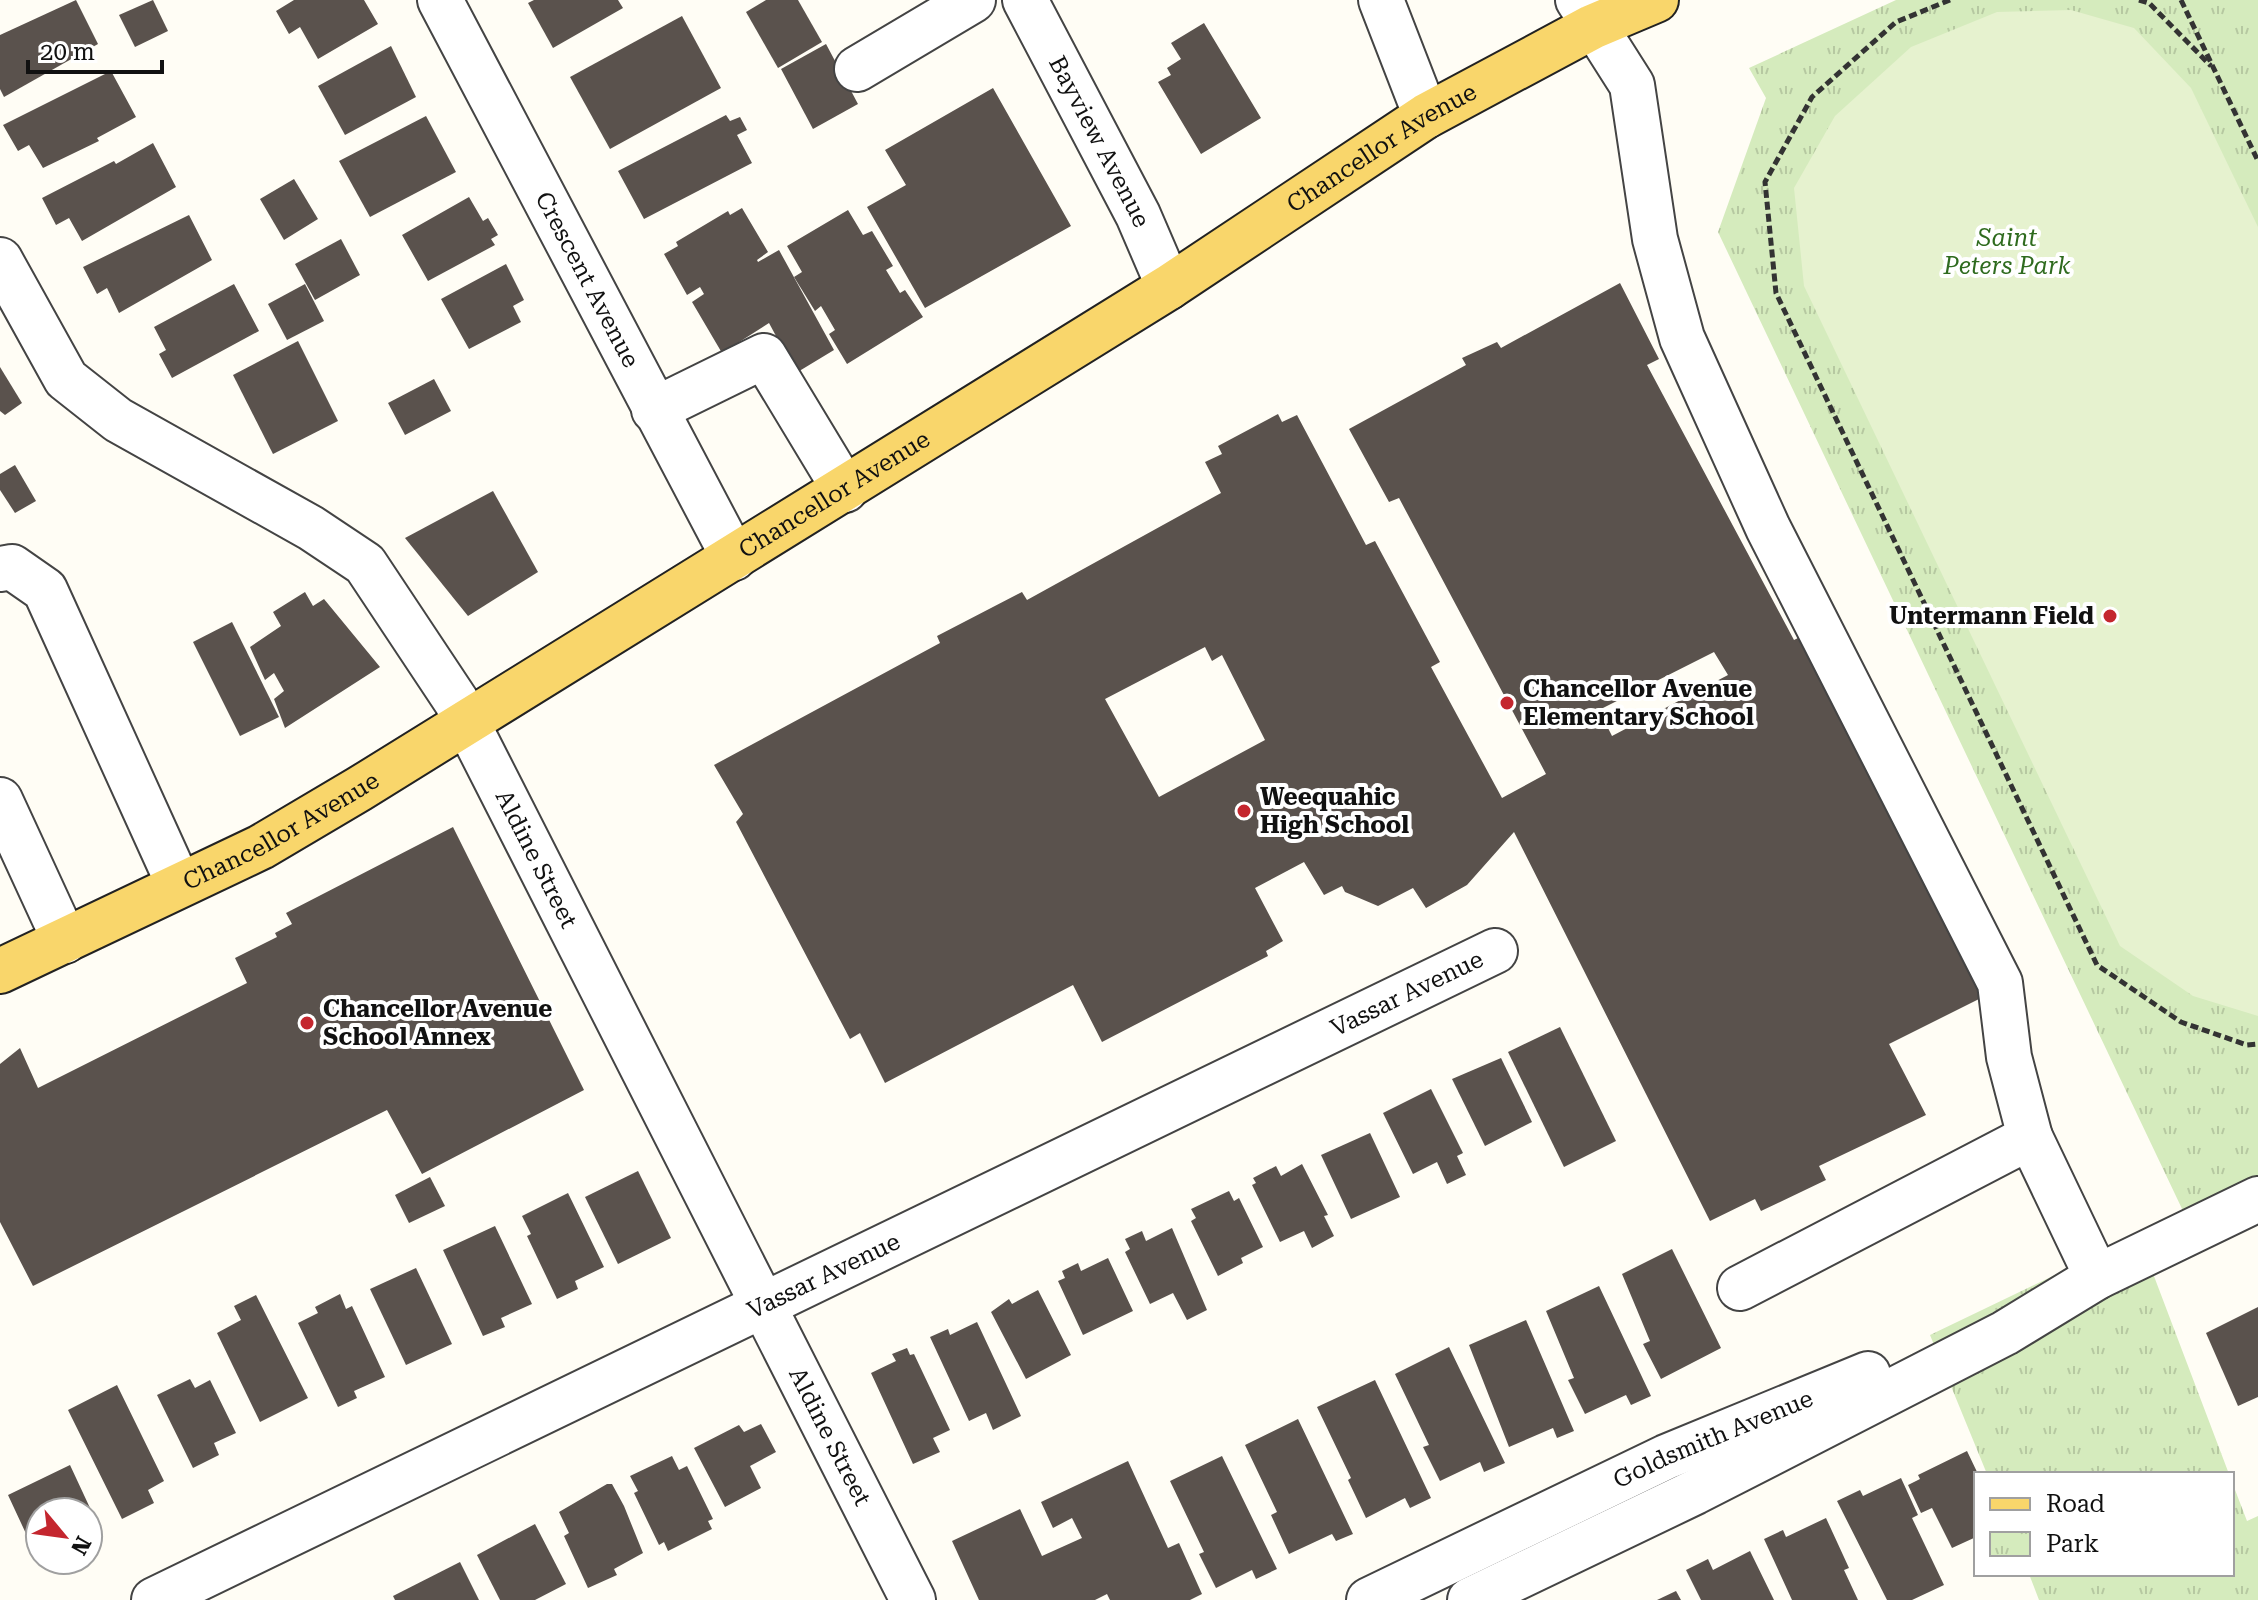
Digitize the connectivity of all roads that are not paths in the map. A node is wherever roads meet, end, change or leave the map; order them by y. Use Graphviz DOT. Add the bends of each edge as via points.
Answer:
graph roads {
  1 [pos="440,0"];
  2 [pos="973,0"];
  3 [pos="1025,0"];
  4 [pos="1381,0"];
  5 [pos="1656,0"];
  6 [pos="1585,14"];
  7 [pos="857,69"];
  8 [pos="1426,116"];
  9 [pos="0,260"];
  10 [pos="1169,287"];
  11 [pos="654,410"];
  12 [pos="845,490"];
  13 [pos="734,558"];
  14 [pos="0,569"];
  15 [pos="467,723"];
  16 [pos="0,800"];
  17 [pos="179,885"];
  18 [pos="65,941"];
  19 [pos="1495,951"];
  20 [pos="0,971"];
  21 [pos="2030,1137"];
  22 [pos="2258,1199"];
  23 [pos="2082,1285"];
  24 [pos="1740,1288"];
  25 [pos="761,1305"];
  26 [pos="154,1600"];
  27 [pos="913,1600"];
  28 [pos="1369,1600"];
  29 [pos="1470,1600"];
  1 -- 11 [label="street, Crescent Avenue"];
  2 -- 7 [label="street"];
  3 -- 10 [label="street, Bayview Avenue" via="1138,215"];
  4 -- 8 [label="street"];
  5 -- 6 [label="main road, Chancellor Avenue"];
  6 -- 8 [label="main road, Chancellor Avenue"];
  6 -- 21 [label="street" via="1632,85 1655,239 1682,338 1768,528 2000,983 2009,1057"];
  8 -- 10 [label="main road, Chancellor Avenue"];
  9 -- 15 [label="street, Aldine Street" via="66,379 118,420 365,564 447,684"];
  10 -- 12 [label="main road, Chancellor Avenue"];
  11 -- 12 [label="street" via="764,356"];
  11 -- 13 [label="street, Crescent Avenue"];
  12 -- 13 [label="main road, Chancellor Avenue"];
  13 -- 15 [label="main road, Chancellor Avenue"];
  14 -- 17 [label="street" via="12,567 45,590"];
  15 -- 17 [label="main road, Chancellor Avenue" via="261,847"];
  15 -- 25 [label="street, Aldine Street"];
  16 -- 18 [label="street"];
  17 -- 18 [label="main road, Chancellor Avenue"];
  18 -- 20 [label="main road, Chancellor Avenue"];
  19 -- 25 [label="street, Vassar Avenue"];
  21 -- 23 [label="street"];
  21 -- 24 [label="street"];
  22 -- 23 [label="street, Goldsmith Avenue"];
  23 -- 28 [label="street, Goldsmith Avenue" via="1666,1457"];
  23 -- 29 [label="street, Goldsmith Avenue" via="1976,1348"];
  25 -- 26 [label="street, Vassar Avenue"];
  25 -- 27 [label="street, Aldine Street"];
}
